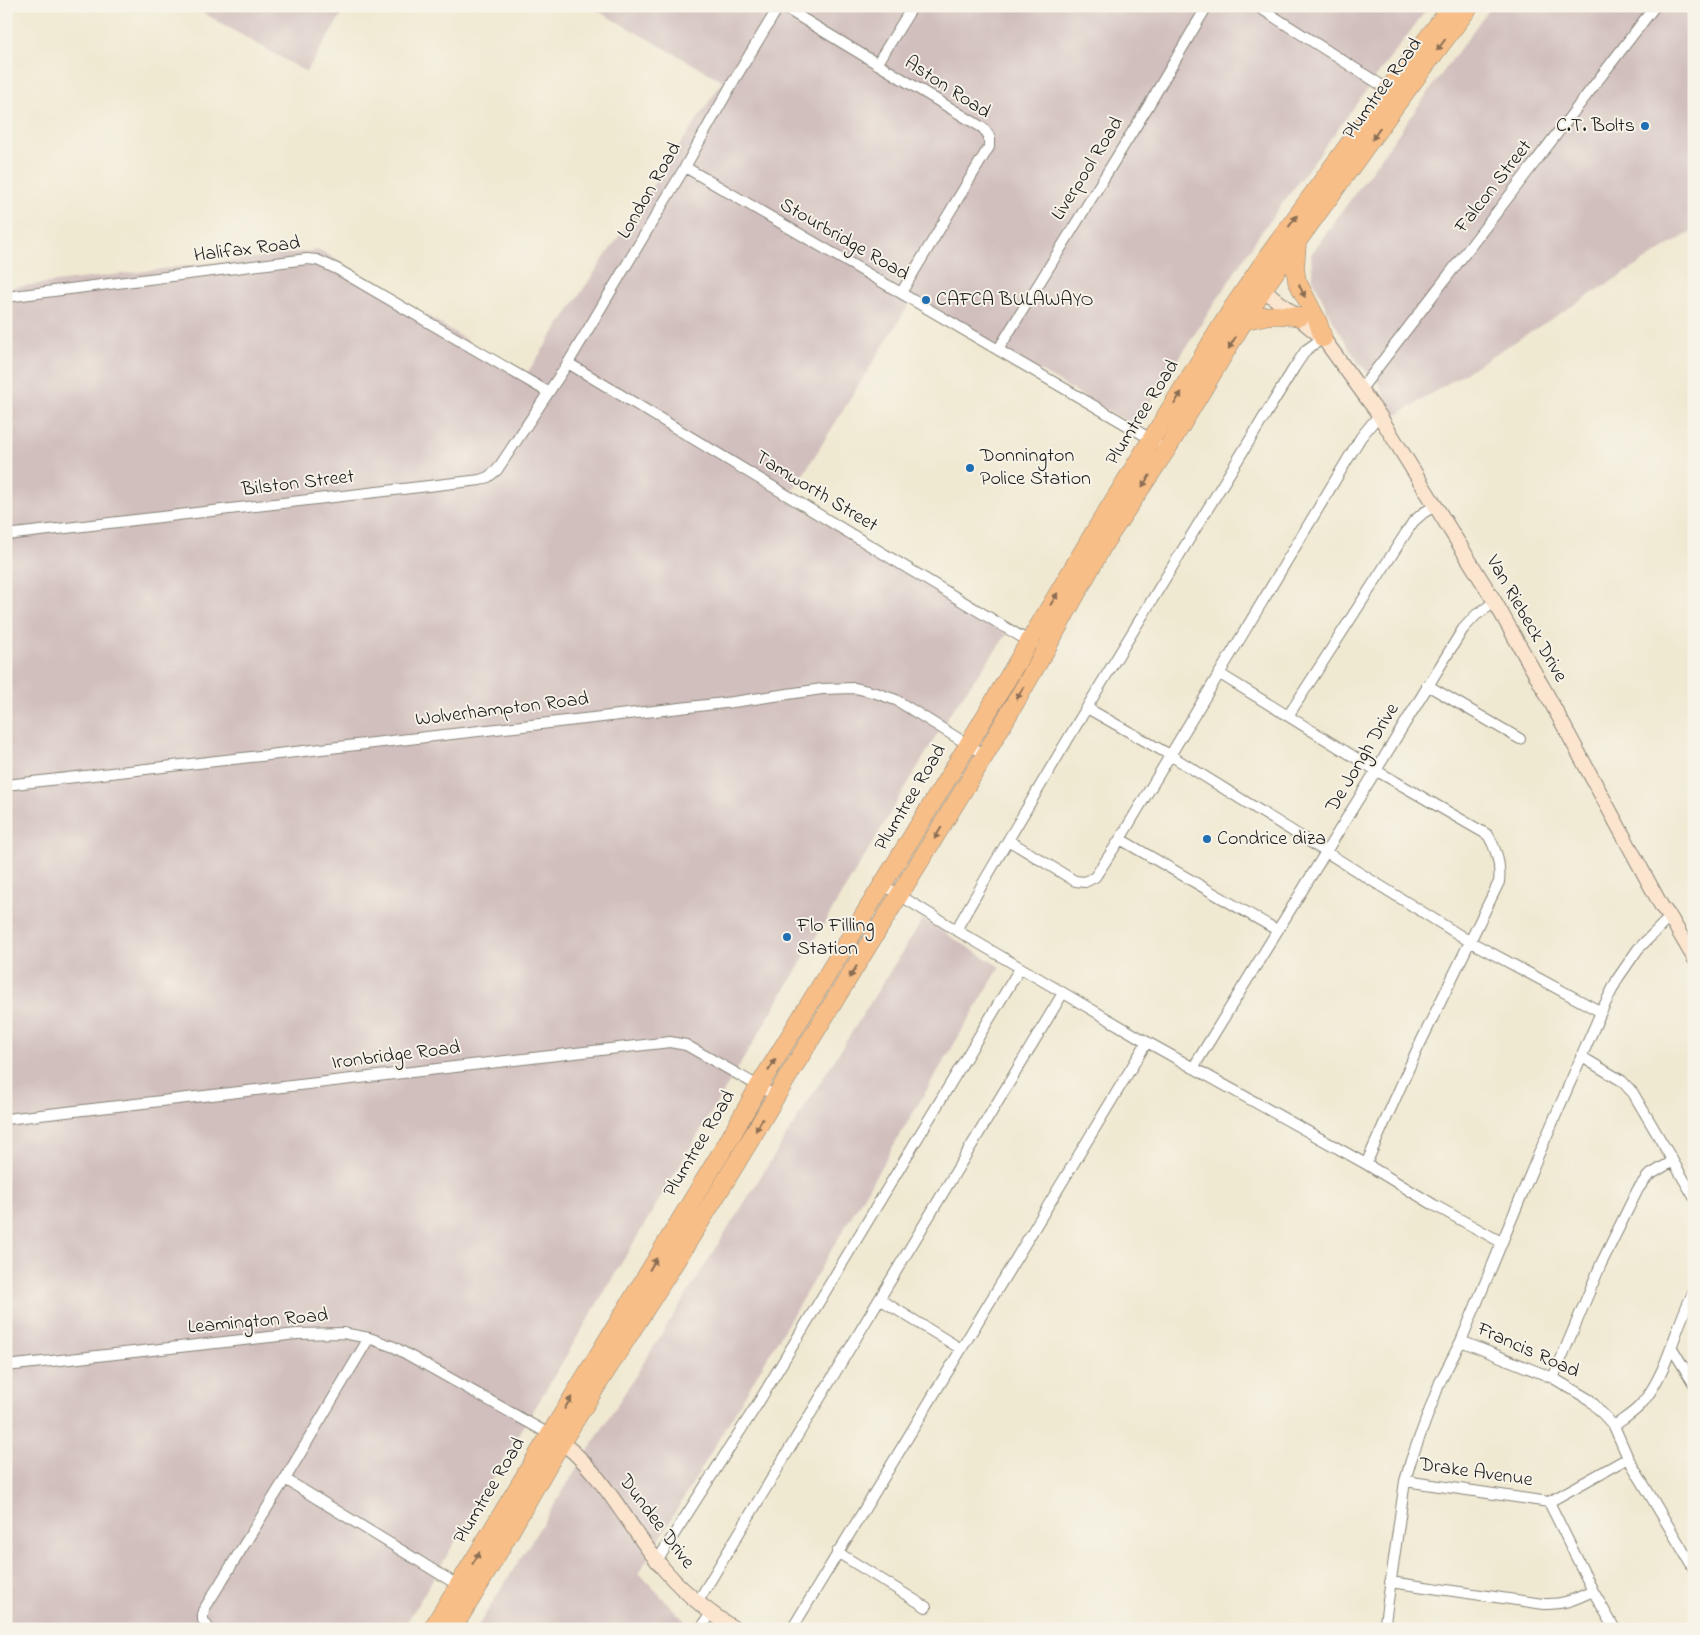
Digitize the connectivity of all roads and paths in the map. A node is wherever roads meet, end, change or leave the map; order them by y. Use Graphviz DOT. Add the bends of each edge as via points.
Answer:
graph roads {
  1 [pos="781,6"];
  2 [pos="913,6"];
  3 [pos="1207,6"];
  4 [pos="1257,6"];
  5 [pos="1452,6"];
  6 [pos="1470,6"];
  7 [pos="1656,6"];
  8 [pos="877,64"];
  9 [pos="1395,94"];
  10 [pos="685,167"];
  11 [pos="1297,244"];
  12 [pos="1264,260"];
  13 [pos="1263,290"];
  14 [pos="901,293"];
  15 [pos="6,297"];
  16 [pos="1233,307"];
  17 [pos="1299,317"];
  18 [pos="1245,321"];
  19 [pos="1323,338"];
  20 [pos="998,350"];
  21 [pos="568,363"];
  22 [pos="1361,389"];
  23 [pos="548,392"];
  24 [pos="1379,415"];
  25 [pos="1152,439"];
  26 [pos="1167,449"];
  27 [pos="1435,506"];
  28 [pos="6,535"];
  29 [pos="1495,602"];
  30 [pos="1028,640"];
  31 [pos="1045,651"];
  32 [pos="1220,674"];
  33 [pos="1427,685"];
  34 [pos="1087,708"];
  35 [pos="1288,716"];
  36 [pos="1520,739"];
  37 [pos="968,745"];
  38 [pos="985,755"];
  39 [pos="1170,755"];
  40 [pos="1377,771"];
  41 [pos="6,785"];
  42 [pos="1120,839"];
  43 [pos="1008,840"];
  44 [pos="1326,852"];
  45 [pos="883,884"];
  46 [pos="900,895"];
  47 [pos="1670,917"];
  48 [pos="956,930"];
  49 [pos="1278,930"];
  50 [pos="1469,941"];
  51 [pos="1694,958"];
  52 [pos="1020,968"];
  53 [pos="1063,993"];
  54 [pos="1601,1012"];
  55 [pos="1147,1042"];
  56 [pos="1582,1057"];
  57 [pos="1193,1068"];
  58 [pos="760,1086"];
  59 [pos="776,1096"];
  60 [pos="6,1119"];
  61 [pos="1673,1161"];
  62 [pos="1366,1164"];
  63 [pos="1694,1197"];
  64 [pos="1501,1242"];
  65 [pos="1694,1290"];
  66 [pos="880,1300"];
  67 [pos="369,1338"];
  68 [pos="1461,1341"];
  69 [pos="1672,1348"];
  70 [pos="961,1349"];
  71 [pos="6,1366"];
  72 [pos="1553,1378"];
  73 [pos="1694,1384"];
  74 [pos="1614,1426"];
  75 [pos="555,1438"];
  76 [pos="1628,1458"];
  77 [pos="285,1479"];
  78 [pos="1405,1481"];
  79 [pos="1549,1502"];
  80 [pos="837,1552"];
  81 [pos="657,1561"];
  82 [pos="1694,1569"];
  83 [pos="1390,1582"];
  84 [pos="459,1586"];
  85 [pos="1593,1590"];
  86 [pos="474,1595"];
  87 [pos="697,1603"];
  88 [pos="926,1607"];
  89 [pos="710,1614"];
  90 [pos="208,1629"];
  91 [pos="432,1629"];
  92 [pos="452,1629"];
  93 [pos="701,1629"];
  94 [pos="735,1629"];
  95 [pos="792,1629"];
  96 [pos="1384,1629"];
  97 [pos="1615,1629"];
  1 -- 8 [label="street, Aston Road"];
  1 -- 10 [label="street, London Road"];
  2 -- 8 [label="street"];
  3 -- 20 [label="street, Liverpool Road"];
  4 -- 9 [label="street"];
  5 -- 9 [label="highway, Plumtree Road"];
  6 -- 9 [label="highway, Plumtree Road, one-way"];
  7 -- 22 [label="street, Falcon Street"];
  8 -- 14 [label="street, Aston Road" via="983,128 990,141"];
  9 -- 11 [label="highway, Plumtree Road, one-way"];
  12 -- 9 [label="highway, Plumtree Road, one-way"];
  10 -- 14 [label="street, Stourbridge Road"];
  10 -- 21 [label="street, London Road"];
  11 -- 13 [label="highway, Plumtree Road"];
  11 -- 19 [label="highway, one-way" via="1297,281"];
  12 -- 13 [label="highway"];
  12 -- 16 [label="highway, Plumtree Road"];
  13 -- 16 [label="highway"];
  13 -- 17 [label="street, Van Riebeck Drive"];
  13 -- 18 [label="highway, Plumtree Road"];
  14 -- 20 [label="street, Stourbridge Road"];
  15 -- 23 [label="street, Halifax Road" via="317,260"];
  25 -- 16 [label="highway, Plumtree Road, one-way"];
  17 -- 18 [label="highway" via="1263,315"];
  17 -- 19 [label="street, Van Riebeck Drive"];
  18 -- 26 [label="highway, Plumtree Road, one-way"];
  19 -- 22 [label="street, Van Riebeck Drive"];
  19 -- 34 [label="street" via="1306,350 1294,368"];
  20 -- 25 [label="street, Stourbridge Road"];
  21 -- 23 [label="street, London Road"];
  21 -- 30 [label="street, Tamworth Street"];
  22 -- 24 [label="street, Van Riebeck Drive"];
  23 -- 28 [label="street, Bilston Street" via="497,470 480,480"];
  24 -- 27 [label="street, Van Riebeck Drive"];
  24 -- 32 [label="street" via="1361,437"];
  25 -- 26 [label="street, Stourbridge Road"];
  30 -- 25 [label="highway, Plumtree Road, one-way"];
  26 -- 31 [label="highway, Plumtree Road, one-way" via="1105,542"];
  27 -- 29 [label="street, Van Riebeck Drive"];
  27 -- 35 [label="street" via="1413,522"];
  29 -- 33 [label="street, De Jongh Drive" via="1463,629"];
  29 -- 47 [label="street, Van Riebeck Drive"];
  30 -- 31 [label="street, Tamworth Street"];
  30 -- 37 [label="highway, Plumtree Road"];
  31 -- 38 [label="highway, Plumtree Road, one-way"];
  32 -- 35 [label="street"];
  32 -- 39 [label="street"];
  33 -- 36 [label="street"];
  33 -- 40 [label="street, De Jongh Drive"];
  34 -- 39 [label="street"];
  34 -- 43 [label="street"];
  35 -- 40 [label="street"];
  37 -- 38 [label="street, Wolverhampton Road"];
  37 -- 41 [label="street, Wolverhampton Road" via="896,700 855,688 822,689 733,702"];
  37 -- 45 [label="highway, Plumtree Road"];
  38 -- 46 [label="highway, Plumtree Road, one-way"];
  39 -- 42 [label="street"];
  39 -- 44 [label="street"];
  40 -- 44 [label="street, De Jongh Drive"];
  40 -- 50 [label="street" via="1488,835 1495,846 1499,882"];
  42 -- 43 [label="street" via="1095,877 1080,883"];
  42 -- 49 [label="street"];
  43 -- 48 [label="street"];
  44 -- 49 [label="street, De Jongh Drive"];
  44 -- 50 [label="street"];
  45 -- 46 [label="street"];
  58 -- 45 [label="highway, Plumtree Road, one-way"];
  46 -- 48 [label="street"];
  46 -- 59 [label="highway, Plumtree Road, one-way"];
  47 -- 51 [label="street, Van Riebeck Drive"];
  47 -- 54 [label="street" via="1638,949 1618,978"];
  48 -- 52 [label="street"];
  49 -- 57 [label="street, De Jongh Drive"];
  50 -- 54 [label="street"];
  50 -- 62 [label="street"];
  52 -- 53 [label="street"];
  52 -- 81 [label="street" via="765,1392"];
  53 -- 55 [label="street"];
  53 -- 66 [label="street"];
  54 -- 56 [label="street"];
  55 -- 57 [label="street"];
  55 -- 70 [label="street"];
  56 -- 61 [label="street" via="1622,1081 1633,1093"];
  56 -- 64 [label="street"];
  57 -- 62 [label="street"];
  58 -- 59 [label="street, Ironbridge Road"];
  58 -- 60 [label="street, Ironbridge Road" via="686,1045 670,1042"];
  75 -- 58 [label="highway, Plumtree Road, one-way"];
  59 -- 75 [label="highway, Plumtree Road, one-way" via="741,1156"];
  61 -- 63 [label="street"];
  61 -- 72 [label="street" via="1648,1176 1638,1189 1601,1264"];
  62 -- 64 [label="street"];
  64 -- 68 [label="street"];
  65 -- 69 [label="street" via="1682,1314"];
  66 -- 70 [label="street"];
  66 -- 87 [label="street"];
  67 -- 71 [label="street, Leamington Road" via="343,1333 297,1334"];
  67 -- 75 [label="street, Leamington Road" via="394,1347"];
  67 -- 77 [label="street"];
  68 -- 72 [label="street, Francis Road"];
  68 -- 78 [label="street" via="1440,1382"];
  69 -- 73 [label="street"];
  69 -- 74 [label="street" via="1646,1399"];
  70 -- 80 [label="street"];
  72 -- 74 [label="street, Francis Road" via="1590,1400"];
  74 -- 76 [label="street, Francis Road"];
  75 -- 81 [label="street, Dundee Drive" via="599,1478"];
  84 -- 75 [label="highway, Plumtree Road, one-way"];
  75 -- 86 [label="highway, Plumtree Road"];
  76 -- 79 [label="street"];
  76 -- 82 [label="street, Francis Road"];
  77 -- 84 [label="street"];
  77 -- 90 [label="street" via="203,1611"];
  78 -- 79 [label="street, Drake Avenue"];
  78 -- 83 [label="street"];
  79 -- 85 [label="street, Drake Avenue"];
  80 -- 88 [label="street"];
  80 -- 95 [label="street"];
  81 -- 87 [label="street, Dundee Drive"];
  83 -- 85 [label="street" via="1550,1604 1568,1602"];
  83 -- 96 [label="street"];
  84 -- 86 [label="street"];
  84 -- 91 [label="highway, Plumtree Road"];
  85 -- 97 [label="street, Drake Avenue"];
  86 -- 92 [label="highway, Plumtree Road"];
  87 -- 89 [label="street, Dundee Drive"];
  89 -- 93 [label="street"];
  89 -- 94 [label="street, Dundee Drive"];
}
